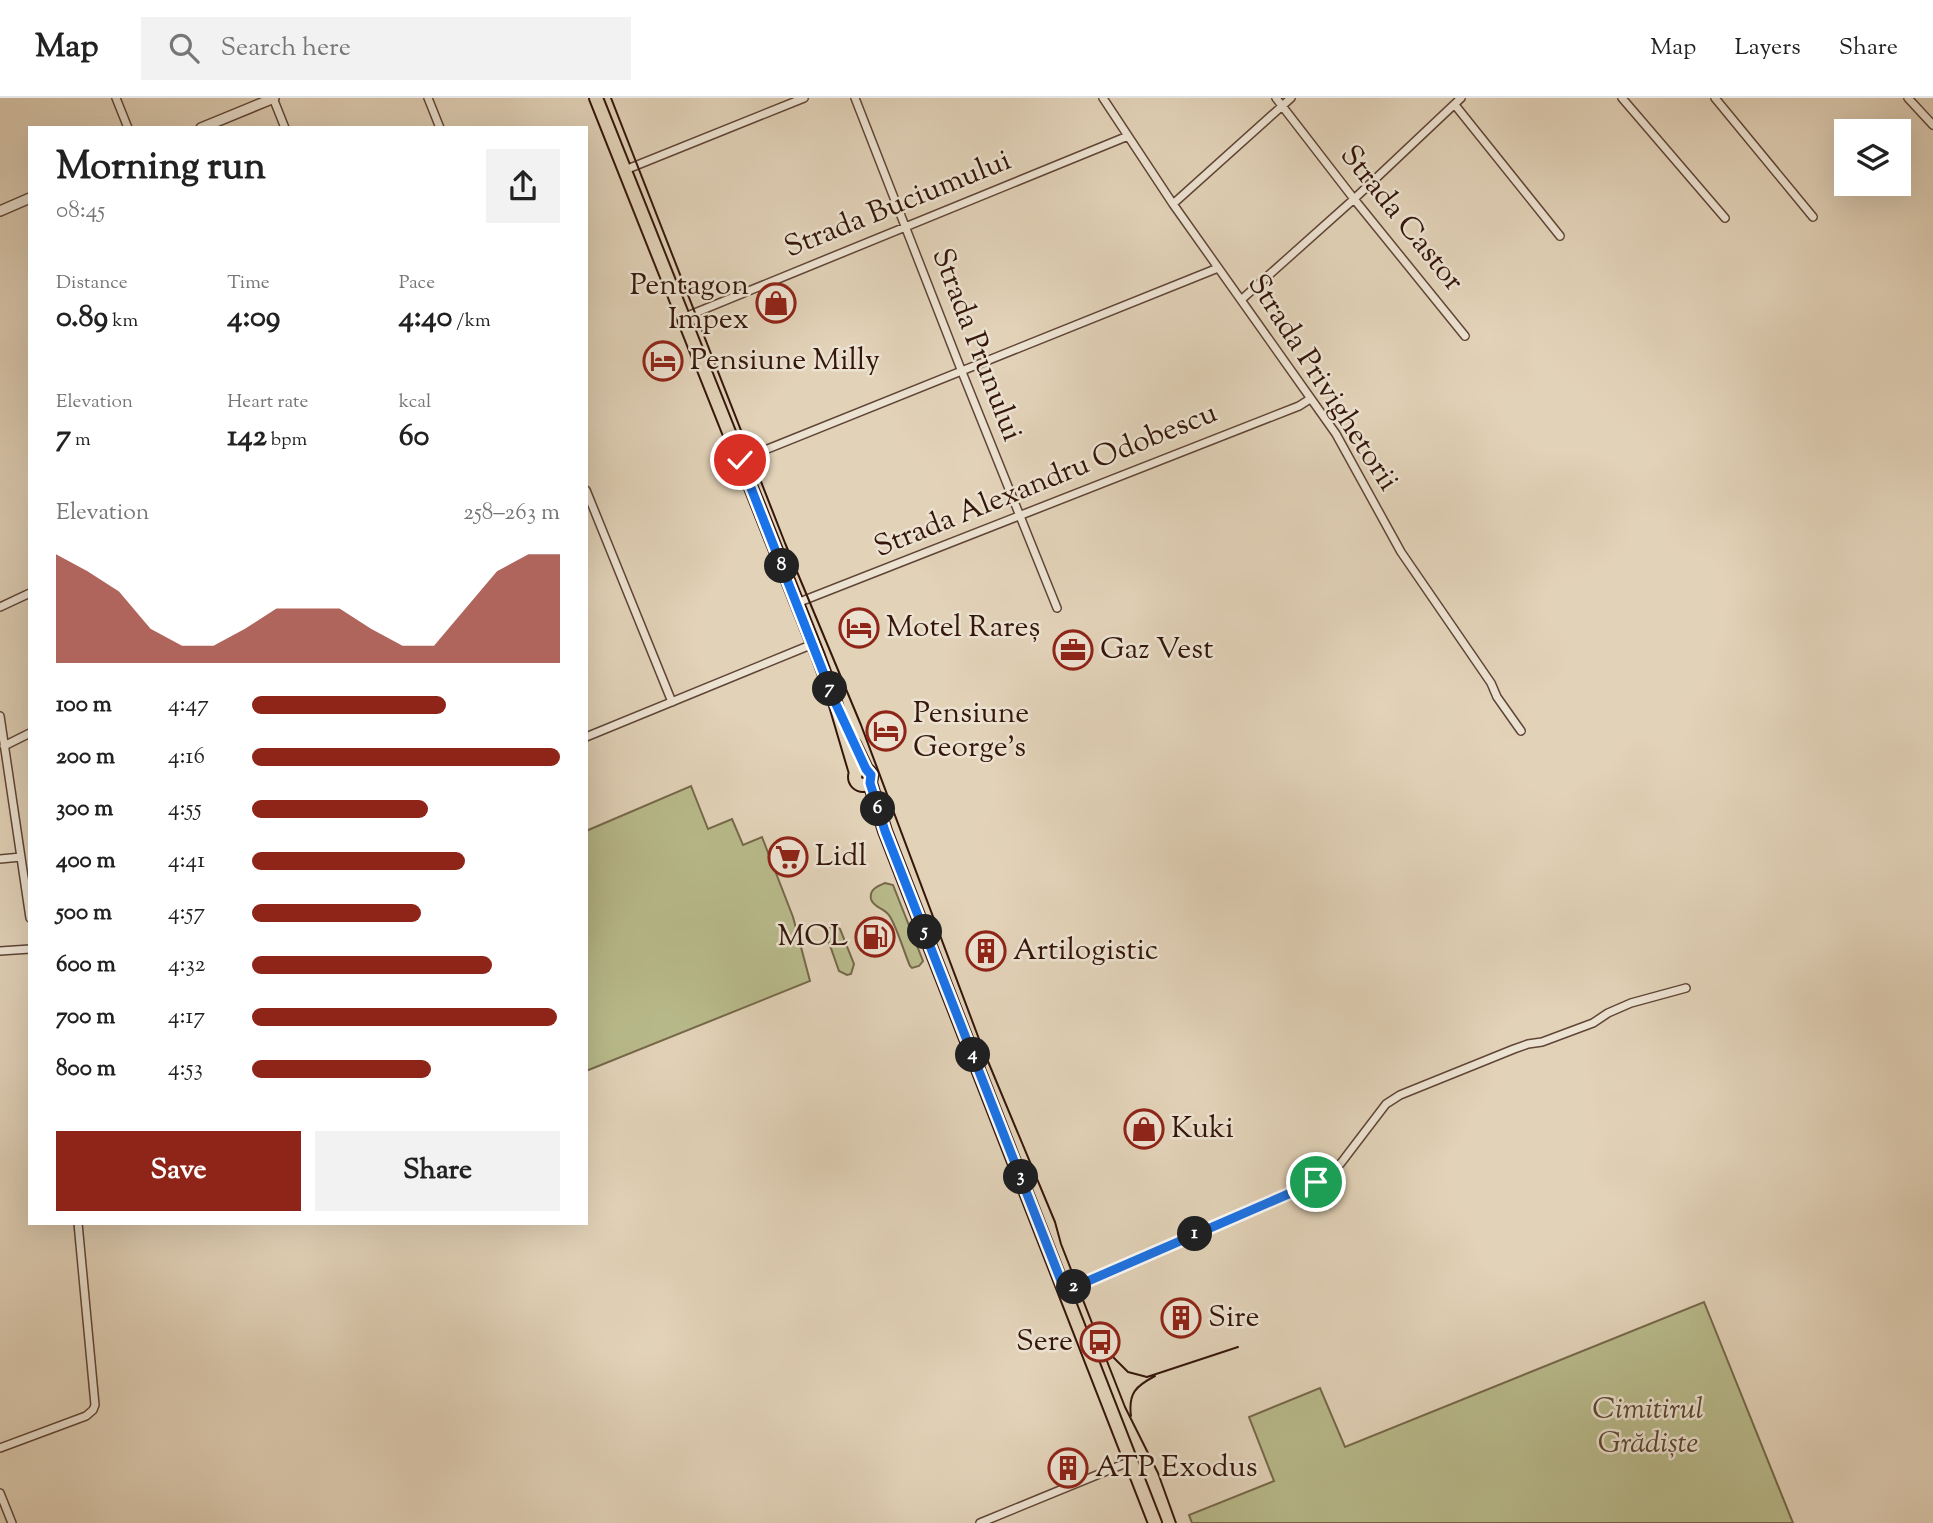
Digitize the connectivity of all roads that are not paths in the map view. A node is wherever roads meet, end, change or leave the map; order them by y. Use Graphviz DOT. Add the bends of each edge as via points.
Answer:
graph roads {
  1 [pos="117,98"];
  2 [pos="273,98"];
  3 [pos="428,98"];
  4 [pos="596,98"];
  5 [pos="804,98"];
  6 [pos="855,98"];
  7 [pos="1103,98"];
  8 [pos="1276,98"];
  9 [pos="1291,98"];
  10 [pos="1461,98"];
  11 [pos="1622,98"];
  12 [pos="1715,98"];
  13 [pos="1921,98"];
  14 [pos="1911,101"];
  15 [pos="1454,105"];
  16 [pos="1282,106"];
  17 [pos="1933,125"];
  18 [pos="127,126"];
  19 [pos="206,126"];
  20 [pos="284,126"];
  21 [pos="439,126"];
  22 [pos="1128,136"];
  23 [pos="625,170"];
  24 [pos="28,199"];
  25 [pos="1354,199"];
  26 [pos="1173,204"];
  27 [pos="0,211"];
  28 [pos="1813,217"];
  29 [pos="1725,218"];
  30 [pos="906,227"];
  31 [pos="1560,236"];
  32 [pos="1218,268"];
  33 [pos="1241,300"];
  34 [pos="685,317"];
  35 [pos="1465,335"];
  36 [pos="962,372"];
  37 [pos="1310,399"];
  38 [pos="740,460"];
  39 [pos="588,495"];
  40 [pos="1020,517"];
  41 [pos="28,594"];
  42 [pos="797,603"];
  43 [pos="0,607"];
  44 [pos="1057,608"];
  45 [pos="813,644"];
  46 [pos="672,702"];
  47 [pos="0,716"];
  48 [pos="1521,731"];
  49 [pos="28,734"];
  50 [pos="588,736"];
  51 [pos="4,746"];
  52 [pos="2,755"];
  53 [pos="21,858"];
  54 [pos="0,859"];
  55 [pos="28,905"];
  56 [pos="28,949"];
  57 [pos="0,951"];
  58 [pos="1686,988"];
  59 [pos="78,1225"];
  60 [pos="1065,1291"];
  61 [pos="0,1448"];
  62 [pos="1131,1461"];
  63 [pos="0,1493"];
  64 [pos="12,1523"];
  65 [pos="980,1523"];
  66 [pos="1155,1523"];
  1 -- 18 [label="street"];
  2 -- 19 [label="street"];
  2 -- 20 [label="street"];
  3 -- 21 [label="street"];
  4 -- 23 [label="main road"];
  5 -- 23 [label="street"];
  6 -- 30 [label="street, Strada Prunului"];
  7 -- 22 [label="street, Strada Privighetorii"];
  8 -- 16 [label="street, Strada Castor"];
  9 -- 16 [label="street"];
  10 -- 15 [label="street"];
  11 -- 29 [label="street"];
  12 -- 28 [label="street"];
  13 -- 14 [label="street"];
  14 -- 17 [label="street"];
  15 -- 25 [label="street"];
  15 -- 31 [label="street"];
  16 -- 25 [label="street, Strada Castor"];
  16 -- 26 [label="street"];
  22 -- 26 [label="street, Strada Privighetorii"];
  22 -- 30 [label="street, Strada Buciumului"];
  23 -- 34 [label="main road"];
  24 -- 27 [label="street"];
  25 -- 33 [label="street"];
  25 -- 35 [label="street, Strada Castor"];
  26 -- 32 [label="street, Strada Privighetorii"];
  30 -- 34 [label="street, Strada Buciumului"];
  30 -- 36 [label="street, Strada Prunului"];
  32 -- 33 [label="street, Strada Privighetorii"];
  32 -- 36 [label="street"];
  33 -- 37 [label="street, Strada Privighetorii"];
  34 -- 38 [label="main road"];
  36 -- 38 [label="street"];
  36 -- 40 [label="street, Strada Prunului"];
  37 -- 40 [label="street, Strada Alexandru Odobescu"];
  37 -- 48 [label="street, Strada Privighetorii" via="1336,434 1401,552"];
  38 -- 42 [label="main road"];
  39 -- 46 [label="street"];
  40 -- 42 [label="street, Strada Alexandru Odobescu"];
  40 -- 44 [label="street, Strada Prunului"];
  41 -- 43 [label="street"];
  42 -- 45 [label="main road"];
  45 -- 46 [label="street"];
  45 -- 60 [label="main road" via="861,771 871,775 866,784"];
  46 -- 50 [label="street"];
  47 -- 51 [label="street"];
  49 -- 51 [label="street"];
  51 -- 52 [label="street"];
  52 -- 53 [label="street"];
  53 -- 54 [label="street"];
  53 -- 55 [label="street"];
  56 -- 57 [label="street"];
  58 -- 60 [label="street" via="1631,1003 1593,1023 1400,1095 1386,1104 1325,1177"];
  59 -- 61 [label="street" via="95,1405 86,1416"];
  60 -- 62 [label="main road"];
  62 -- 65 [label="street"];
  62 -- 66 [label="main road"];
  63 -- 64 [label="street"];
}
